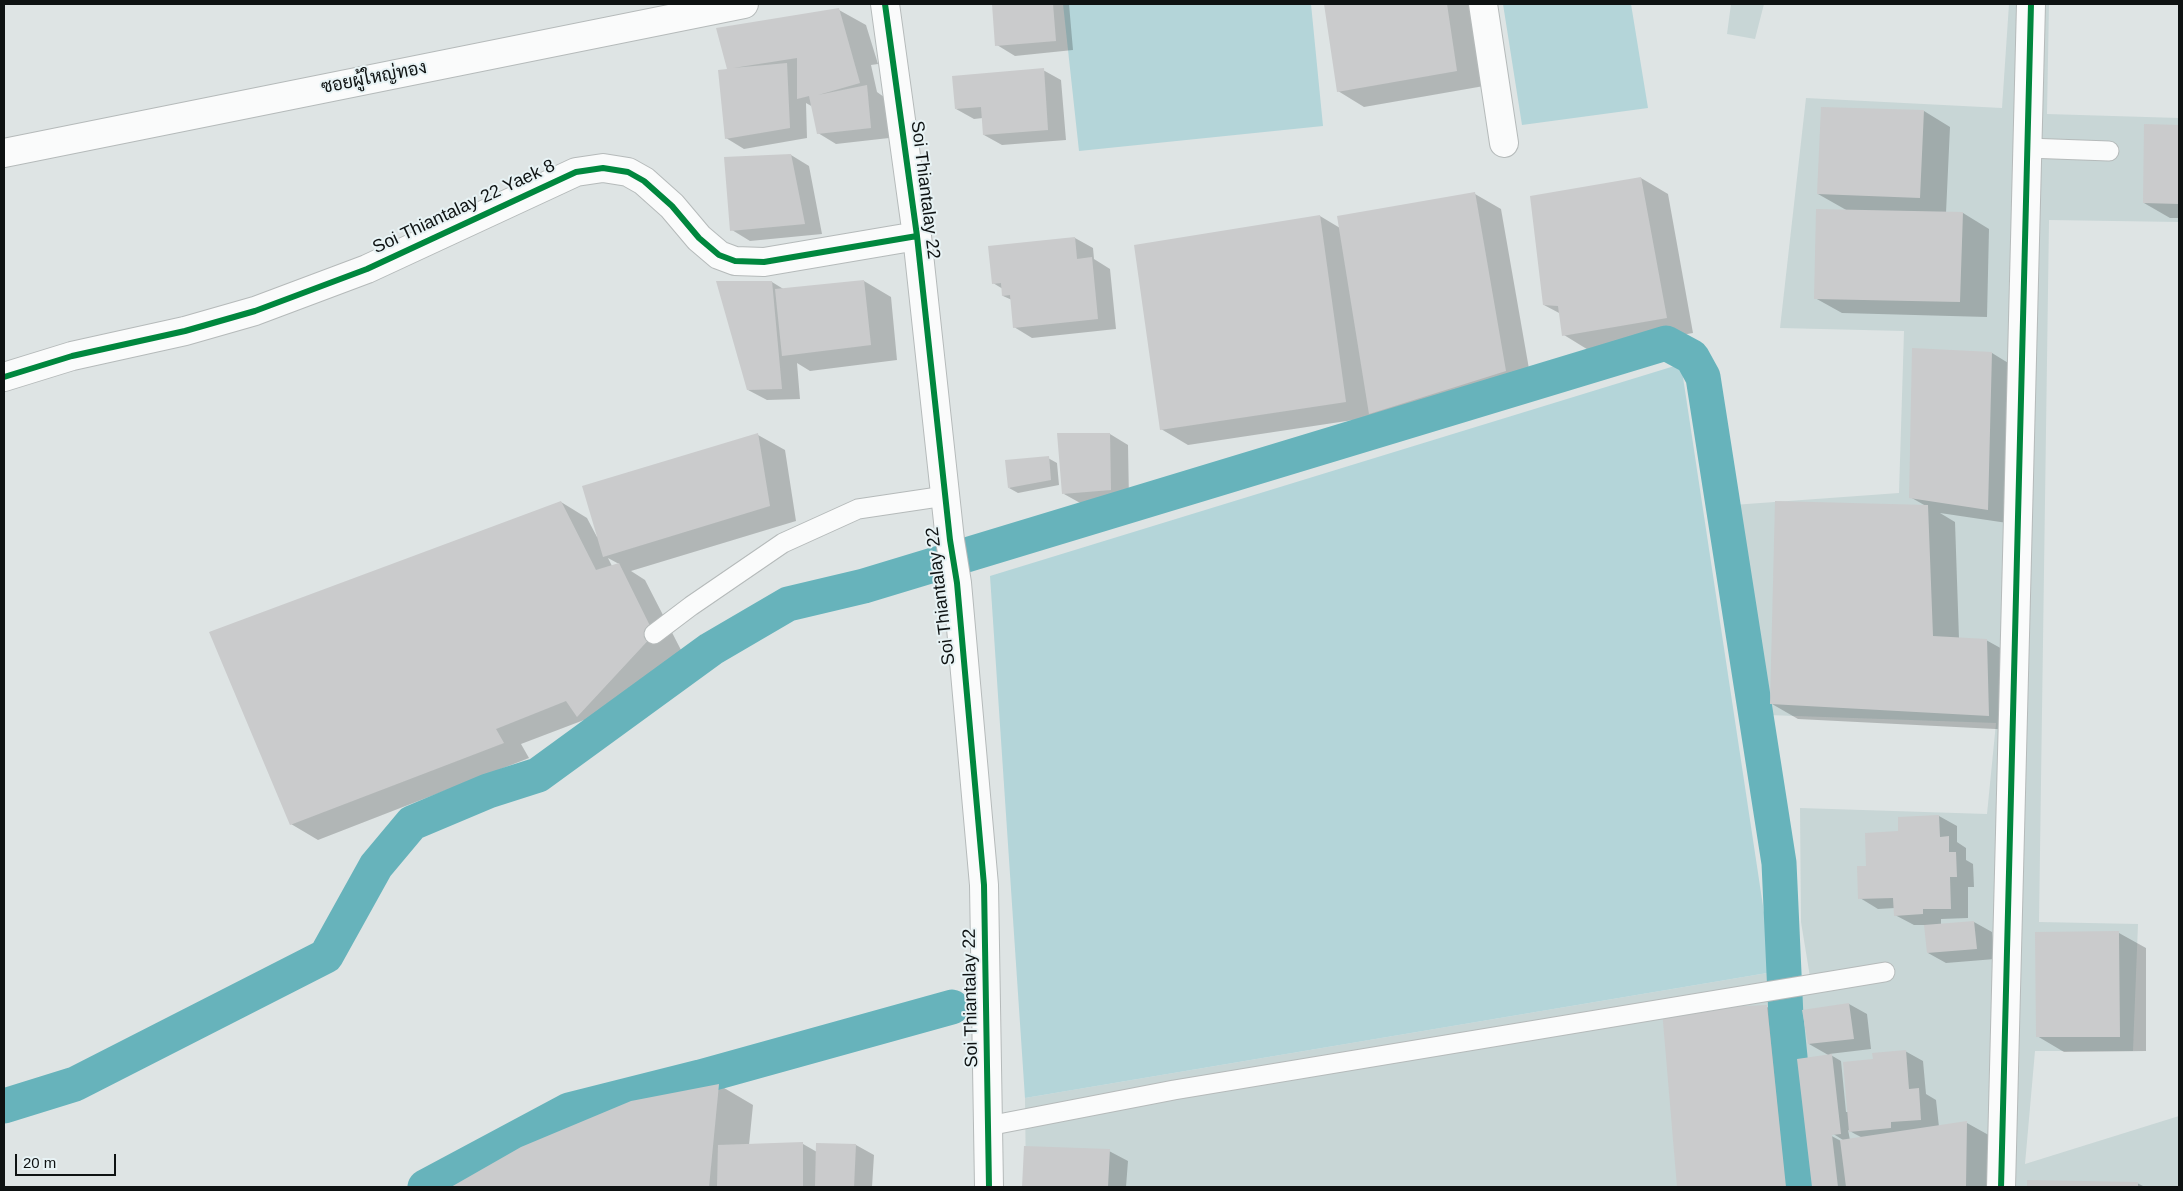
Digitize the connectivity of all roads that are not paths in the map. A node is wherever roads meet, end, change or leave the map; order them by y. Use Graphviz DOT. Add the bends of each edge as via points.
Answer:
graph roads {
  1 [pos="744,4"];
  2 [pos="885,4"];
  3 [pos="1483,4"];
  4 [pos="2031,4"];
  5 [pos="1504,143"];
  6 [pos="2027,148"];
  7 [pos="2109,151"];
  8 [pos="4,153"];
  9 [pos="917,236"];
  10 [pos="4,377"];
  11 [pos="945,496"];
  12 [pos="654,634"];
  13 [pos="1885,972"];
  14 [pos="988,1126"];
  15 [pos="989,1187"];
  16 [pos="2001,1187"];
  1 -- 8 [label="street, ซอยผู้ใหญ่ทอง"];
  2 -- 9 [label="street, Soi Thiantalay 22"];
  3 -- 5 [label="street"];
  4 -- 6 [label="street"];
  6 -- 7 [label="lane"];
  6 -- 16 [label="street"];
  9 -- 10 [label="street, Soi Thiantalay 22 Yaek 8" via="764,262 735,261 719,255 698,238 672,206 644,181 628,172 603,168 576,172 367,269 255,311 185,331 72,356"];
  9 -- 11 [label="street, Soi Thiantalay 22"];
  11 -- 12 [label="lane" via="858,509 783,543"];
  11 -- 14 [label="street, Soi Thiantalay 22" via="957,583 984,884"];
  13 -- 14 [label="lane" via="1174,1090"];
  14 -- 15 [label="street, Soi Thiantalay 22"];
}
